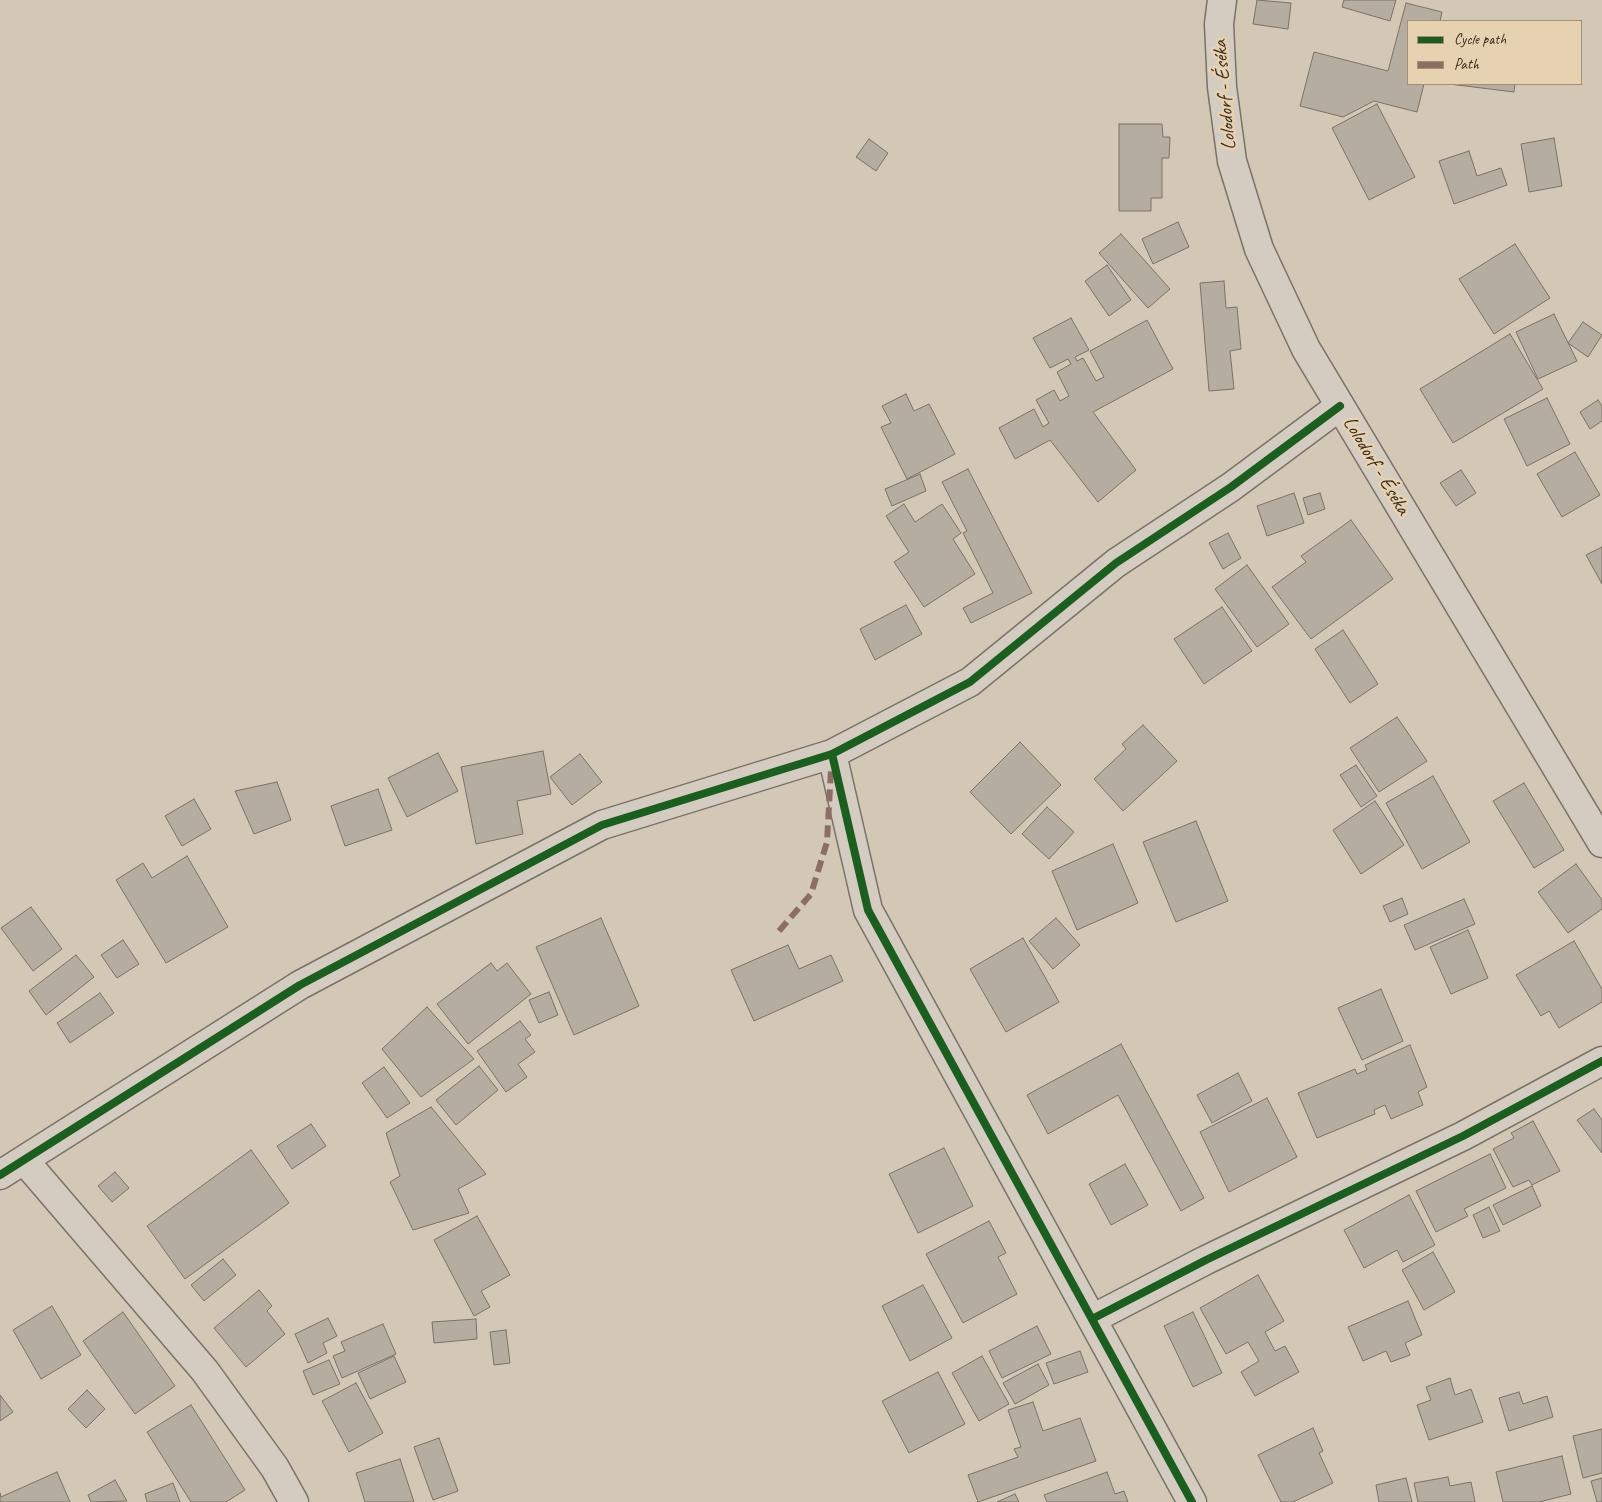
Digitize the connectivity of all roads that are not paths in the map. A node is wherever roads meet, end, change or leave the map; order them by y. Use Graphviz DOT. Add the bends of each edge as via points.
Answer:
graph roads {
  1 [pos="1222,0"];
  2 [pos="1340,406"];
  3 [pos="832,754"];
  4 [pos="1602,843"];
  5 [pos="1602,1061"];
  6 [pos="24,1160"];
  7 [pos="0,1175"];
  8 [pos="1092,1319"];
  9 [pos="294,1502"];
  10 [pos="1192,1502"];
  1 -- 2 [label="street, Lolodorf - Éséka" via="1219,24 1222,87 1232,161 1259,249 1306,348"];
  2 -- 3 [label="street" via="1231,487 1116,562 970,682"];
  2 -- 4 [label="street, Lolodorf - Éséka"];
  3 -- 6 [label="street" via="602,825 300,986"];
  3 -- 8 [label="street" via="868,910"];
  5 -- 8 [label="street" via="1463,1136"];
  6 -- 7 [label="street"];
  6 -- 9 [label="street" via="205,1371 276,1468"];
  8 -- 10 [label="street"];
}
